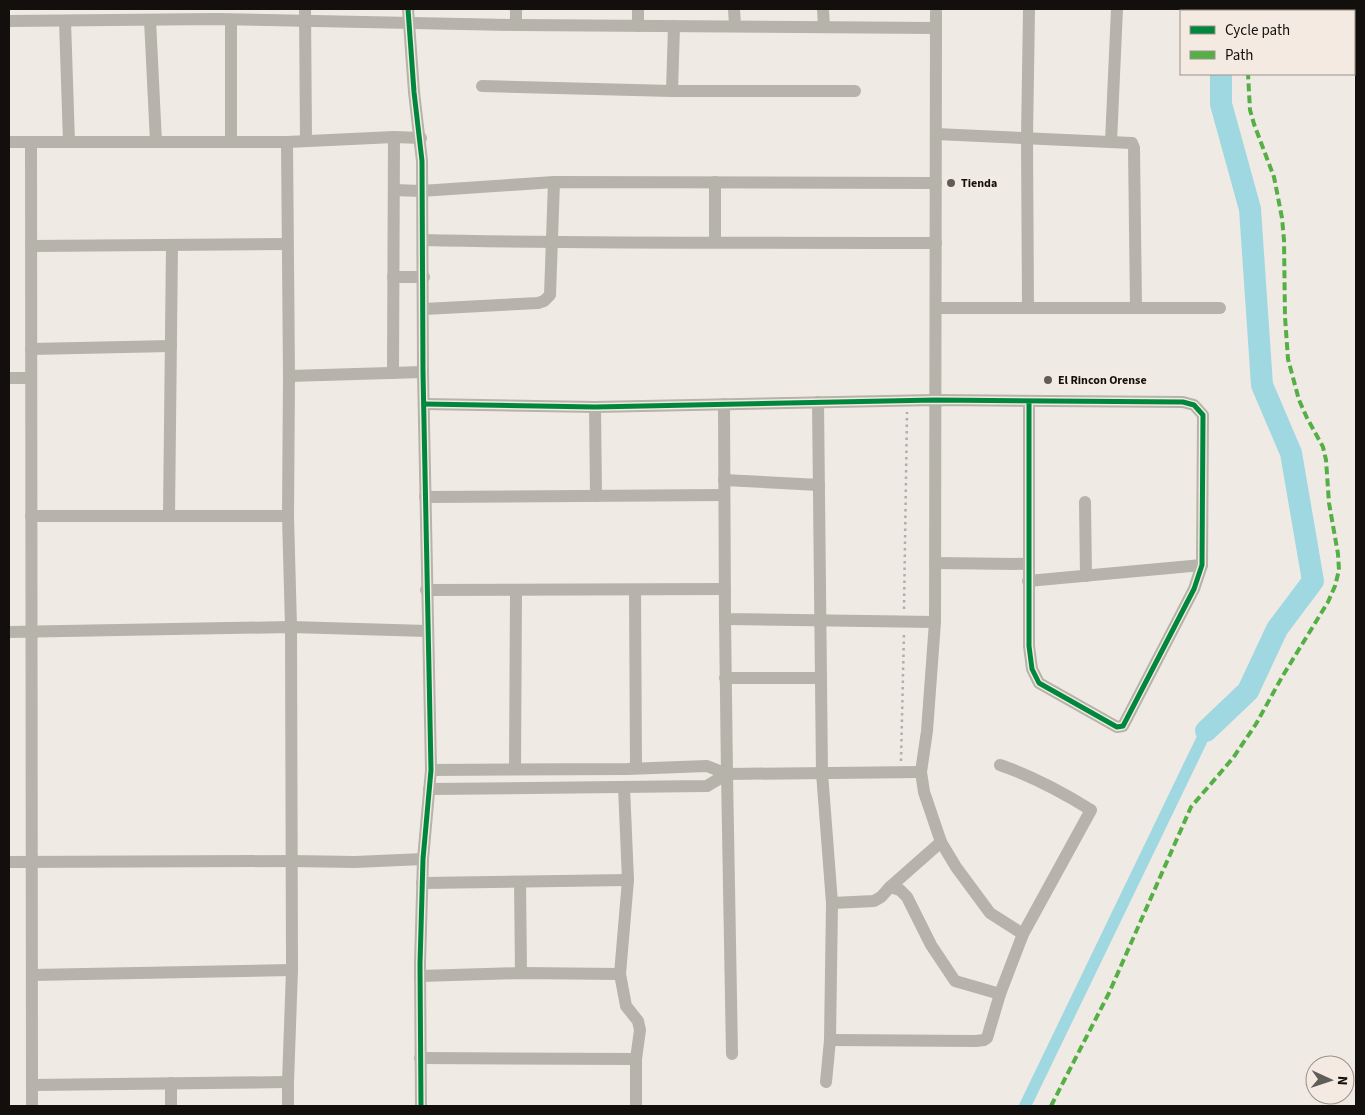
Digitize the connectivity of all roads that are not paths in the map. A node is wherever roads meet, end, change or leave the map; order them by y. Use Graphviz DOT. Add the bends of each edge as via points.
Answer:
graph roads {
  1 [pos="408,9"];
  2 [pos="516,9"];
  3 [pos="638,9"];
  4 [pos="734,9"];
  5 [pos="823,9"];
  6 [pos="936,9"];
  7 [pos="1029,9"];
  8 [pos="1117,9"];
  9 [pos="216,14"];
  10 [pos="34,15"];
  11 [pos="305,15"];
  12 [pos="150,20"];
  13 [pos="231,20"];
  14 [pos="66,21"];
  15 [pos="9,22"];
  16 [pos="408,22"];
  17 [pos="516,25"];
  18 [pos="638,26"];
  19 [pos="674,26"];
  20 [pos="735,26"];
  21 [pos="824,27"];
  22 [pos="936,28"];
  23 [pos="482,86"];
  24 [pos="672,91"];
  25 [pos="856,91"];
  26 [pos="936,134"];
  27 [pos="394,137"];
  28 [pos="421,138"];
  29 [pos="1027,138"];
  30 [pos="306,141"];
  31 [pos="9,142"];
  32 [pos="31,142"];
  33 [pos="69,142"];
  34 [pos="156,142"];
  35 [pos="231,142"];
  36 [pos="287,142"];
  37 [pos="1111,142"];
  38 [pos="554,182"];
  39 [pos="715,182"];
  40 [pos="936,183"];
  41 [pos="394,190"];
  42 [pos="421,191"];
  43 [pos="423,240"];
  44 [pos="715,242"];
  45 [pos="552,243"];
  46 [pos="936,243"];
  47 [pos="287,244"];
  48 [pos="172,245"];
  49 [pos="31,246"];
  50 [pos="393,277"];
  51 [pos="424,277"];
  52 [pos="936,308"];
  53 [pos="1028,308"];
  54 [pos="1136,308"];
  55 [pos="1220,308"];
  56 [pos="424,309"];
  57 [pos="171,346"];
  58 [pos="31,348"];
  59 [pos="423,372"];
  60 [pos="393,373"];
  61 [pos="290,376"];
  62 [pos="9,378"];
  63 [pos="31,378"];
  64 [pos="936,400"];
  65 [pos="1029,401"];
  66 [pos="818,402"];
  67 [pos="424,404"];
  68 [pos="724,404"];
  69 [pos="595,407"];
  70 [pos="724,480"];
  71 [pos="819,485"];
  72 [pos="724,495"];
  73 [pos="596,496"];
  74 [pos="425,497"];
  75 [pos="1085,502"];
  76 [pos="31,516"];
  77 [pos="169,516"];
  78 [pos="288,516"];
  79 [pos="935,563"];
  80 [pos="1029,564"];
  81 [pos="1202,564"];
  82 [pos="1086,576"];
  83 [pos="1028,581"];
  84 [pos="725,589"];
  85 [pos="426,590"];
  86 [pos="516,590"];
  87 [pos="635,590"];
  88 [pos="725,619"];
  89 [pos="821,621"];
  90 [pos="935,622"];
  91 [pos="291,627"];
  92 [pos="427,631"];
  93 [pos="9,632"];
  94 [pos="31,632"];
  95 [pos="725,678"];
  96 [pos="821,678"];
  97 [pos="1000,765"];
  98 [pos="636,768"];
  99 [pos="516,769"];
  100 [pos="431,770"];
  101 [pos="921,772"];
  102 [pos="822,773"];
  103 [pos="726,774"];
  104 [pos="624,787"];
  105 [pos="429,789"];
  106 [pos="941,842"];
  107 [pos="423,858"];
  108 [pos="292,861"];
  109 [pos="9,862"];
  110 [pos="31,862"];
  111 [pos="628,880"];
  112 [pos="520,882"];
  113 [pos="422,883"];
  114 [pos="890,887"];
  115 [pos="832,903"];
  116 [pos="1024,934"];
  117 [pos="292,970"];
  118 [pos="521,973"];
  119 [pos="620,974"];
  120 [pos="32,975"];
  121 [pos="420,976"];
  122 [pos="1000,994"];
  123 [pos="830,1040"];
  124 [pos="732,1054"];
  125 [pos="420,1058"];
  126 [pos="636,1059"];
  127 [pos="288,1082"];
  128 [pos="826,1082"];
  129 [pos="171,1083"];
  130 [pos="32,1085"];
  131 [pos="32,1106"];
  132 [pos="171,1106"];
  133 [pos="288,1106"];
  134 [pos="421,1106"];
  135 [pos="636,1106"];
  1 -- 16 [label="street"];
  2 -- 17 [label="street"];
  3 -- 18 [label="street"];
  4 -- 20 [label="street"];
  5 -- 21 [label="street"];
  6 -- 22 [label="street"];
  7 -- 29 [label="street"];
  8 -- 37 [label="street"];
  9 -- 12 [label="street"];
  9 -- 13 [label="street"];
  10 -- 14 [label="street"];
  10 -- 15 [label="street"];
  11 -- 13 [label="street"];
  11 -- 16 [label="street"];
  11 -- 30 [label="street"];
  12 -- 14 [label="street"];
  12 -- 34 [label="street"];
  13 -- 35 [label="street"];
  14 -- 33 [label="street"];
  16 -- 17 [label="street"];
  16 -- 28 [label="street"];
  17 -- 18 [label="street"];
  18 -- 19 [label="street"];
  19 -- 20 [label="street"];
  19 -- 24 [label="street"];
  20 -- 21 [label="street"];
  21 -- 22 [label="street"];
  22 -- 26 [label="street"];
  23 -- 24 [label="street"];
  24 -- 25 [label="street"];
  26 -- 29 [label="street"];
  26 -- 40 [label="street"];
  27 -- 28 [label="street"];
  27 -- 30 [label="street"];
  27 -- 41 [label="street"];
  28 -- 42 [label="street"];
  29 -- 37 [label="street"];
  29 -- 53 [label="street"];
  30 -- 36 [label="street"];
  31 -- 32 [label="street"];
  32 -- 33 [label="street"];
  32 -- 49 [label="street"];
  33 -- 34 [label="street"];
  34 -- 35 [label="street"];
  35 -- 36 [label="street"];
  36 -- 47 [label="street"];
  37 -- 54 [label="street" via="1130,143 1134,148"];
  38 -- 39 [label="street"];
  38 -- 42 [label="street"];
  38 -- 45 [label="street"];
  39 -- 40 [label="street"];
  39 -- 44 [label="street"];
  40 -- 46 [label="street"];
  41 -- 42 [label="street"];
  41 -- 50 [label="street"];
  42 -- 43 [label="street"];
  43 -- 45 [label="street"];
  43 -- 51 [label="street"];
  44 -- 45 [label="street"];
  44 -- 46 [label="street"];
  45 -- 56 [label="street" via="550,295 544,301"];
  46 -- 52 [label="street"];
  47 -- 48 [label="street"];
  47 -- 61 [label="street"];
  48 -- 49 [label="street"];
  48 -- 57 [label="street"];
  49 -- 58 [label="street"];
  50 -- 51 [label="street"];
  50 -- 60 [label="street"];
  51 -- 56 [label="street"];
  52 -- 53 [label="street"];
  52 -- 64 [label="street"];
  53 -- 54 [label="street"];
  54 -- 55 [label="street"];
  56 -- 59 [label="street"];
  57 -- 58 [label="street"];
  57 -- 77 [label="street"];
  58 -- 63 [label="street"];
  59 -- 60 [label="street"];
  59 -- 67 [label="street"];
  60 -- 61 [label="street"];
  61 -- 78 [label="street"];
  62 -- 63 [label="street"];
  63 -- 76 [label="street"];
  64 -- 65 [label="street"];
  64 -- 66 [label="street"];
  64 -- 79 [label="street"];
  65 -- 80 [label="street"];
  65 -- 81 [label="street" via="1183,402 1194,405 1203,415"];
  66 -- 68 [label="street"];
  66 -- 71 [label="street"];
  67 -- 69 [label="street"];
  67 -- 74 [label="street"];
  68 -- 69 [label="street"];
  68 -- 70 [label="street"];
  69 -- 73 [label="street"];
  70 -- 71 [label="street"];
  70 -- 72 [label="street"];
  71 -- 89 [label="street"];
  72 -- 73 [label="street"];
  72 -- 84 [label="street"];
  73 -- 74 [label="street"];
  74 -- 85 [label="street"];
  75 -- 82 [label="street"];
  76 -- 77 [label="street"];
  76 -- 94 [label="street"];
  77 -- 78 [label="street"];
  78 -- 91 [label="street"];
  79 -- 80 [label="street"];
  79 -- 90 [label="street"];
  80 -- 83 [label="street"];
  81 -- 82 [label="street"];
  81 -- 83 [label="street" via="1194,589 1120,727 1039,683 1030,658"];
  82 -- 83 [label="street"];
  84 -- 87 [label="street"];
  84 -- 88 [label="street"];
  85 -- 86 [label="street"];
  85 -- 92 [label="street"];
  86 -- 87 [label="street"];
  86 -- 99 [label="street"];
  87 -- 98 [label="street"];
  88 -- 89 [label="street"];
  88 -- 95 [label="street"];
  89 -- 90 [label="street"];
  89 -- 96 [label="street"];
  90 -- 101 [label="street"];
  91 -- 92 [label="street"];
  91 -- 94 [label="street"];
  91 -- 108 [label="street"];
  92 -- 100 [label="street"];
  93 -- 94 [label="street"];
  94 -- 110 [label="street"];
  95 -- 96 [label="street"];
  95 -- 103 [label="street"];
  96 -- 102 [label="street"];
  97 -- 116 [label="street" via="1018,771 1091,810"];
  98 -- 99 [label="street"];
  98 -- 103 [label="street" via="707,766"];
  99 -- 100 [label="street"];
  100 -- 105 [label="street"];
  101 -- 102 [label="street"];
  101 -- 106 [label="street" via="924,792"];
  102 -- 103 [label="street"];
  102 -- 115 [label="street"];
  103 -- 104 [label="street" via="707,786"];
  103 -- 124 [label="street"];
  104 -- 105 [label="street"];
  104 -- 111 [label="street"];
  105 -- 107 [label="street"];
  106 -- 114 [label="street"];
  106 -- 116 [label="street" via="990,912"];
  107 -- 108 [label="street"];
  107 -- 113 [label="street"];
  108 -- 110 [label="street"];
  108 -- 117 [label="street"];
  109 -- 110 [label="street"];
  110 -- 120 [label="street"];
  111 -- 112 [label="street"];
  111 -- 119 [label="street"];
  112 -- 113 [label="street"];
  112 -- 118 [label="street"];
  113 -- 121 [label="street"];
  114 -- 115 [label="street" via="874,901"];
  114 -- 122 [label="street" via="907,897 931,945 955,981"];
  115 -- 123 [label="street"];
  116 -- 122 [label="street"];
  117 -- 120 [label="street"];
  117 -- 127 [label="street"];
  118 -- 119 [label="street"];
  118 -- 121 [label="street"];
  119 -- 126 [label="street" via="626,1006 638,1021 640,1030"];
  120 -- 130 [label="street"];
  121 -- 125 [label="street"];
  122 -- 123 [label="street" via="984,1040"];
  123 -- 128 [label="street"];
  125 -- 126 [label="street"];
  125 -- 134 [label="street"];
  126 -- 135 [label="street"];
  127 -- 129 [label="street"];
  127 -- 133 [label="street"];
  129 -- 130 [label="street"];
  129 -- 132 [label="street"];
  130 -- 131 [label="street"];
}
